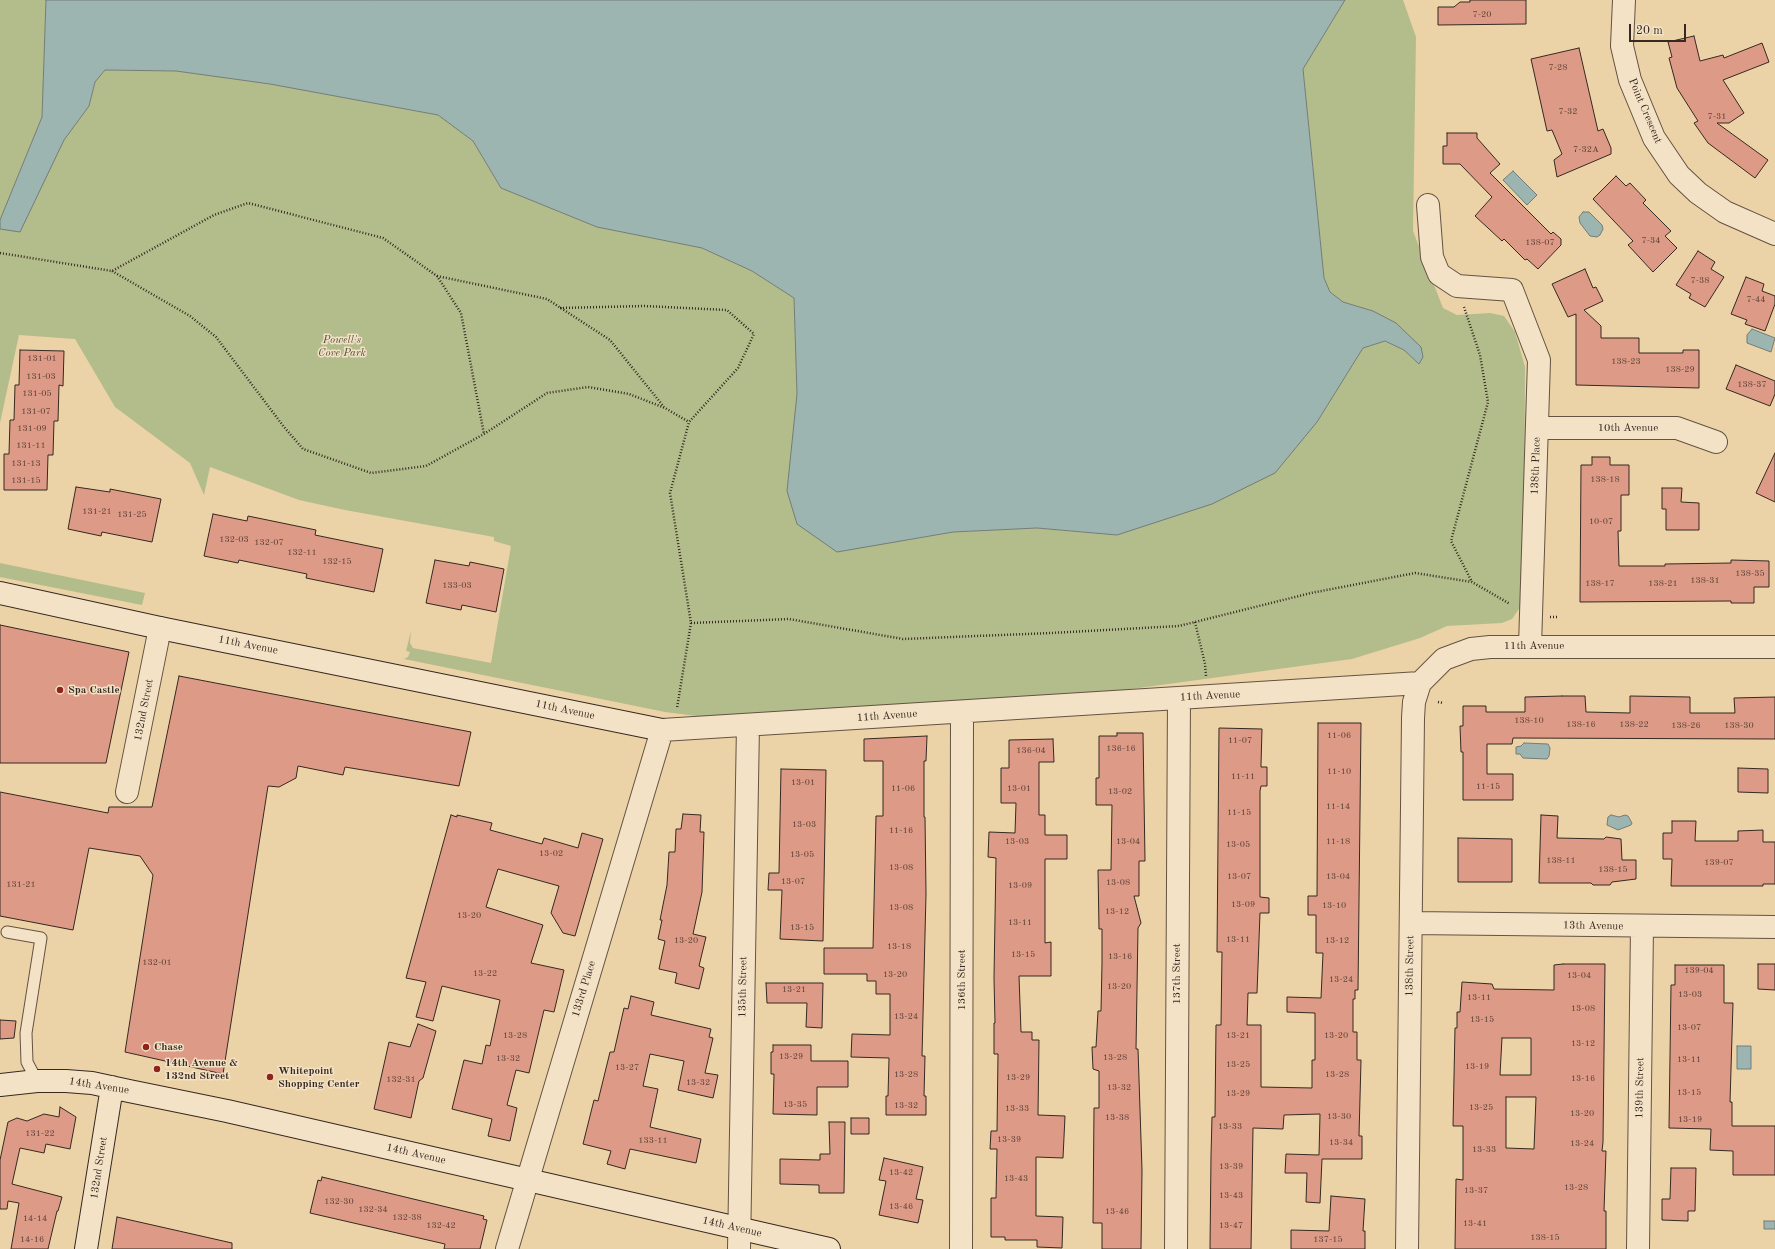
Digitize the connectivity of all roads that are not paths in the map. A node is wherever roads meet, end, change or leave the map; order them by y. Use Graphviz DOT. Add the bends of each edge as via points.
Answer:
graph roads {
  1 [pos="1624,0"];
  2 [pos="1428,205"];
  3 [pos="1775,234"];
  4 [pos="1537,428"];
  5 [pos="1716,442"];
  6 [pos="0,593"];
  7 [pos="160,628"];
  8 [pos="1530,646"];
  9 [pos="1775,647"];
  10 [pos="1420,683"];
  11 [pos="1179,698"];
  12 [pos="962,712"];
  13 [pos="748,725"];
  14 [pos="669,729"];
  15 [pos="127,792"];
  16 [pos="1411,923"];
  17 [pos="1642,926"];
  18 [pos="1775,927"];
  19 [pos="7,932"];
  20 [pos="36,1081"];
  21 [pos="0,1085"];
  22 [pos="112,1087"];
  23 [pos="528,1180"];
  24 [pos="740,1239"];
  25 [pos="86,1249"];
  26 [pos="507,1249"];
  27 [pos="829,1249"];
  28 [pos="962,1249"];
  29 [pos="1176,1249"];
  30 [pos="1407,1249"];
  31 [pos="1638,1249"];
  1 -- 3 [label="street, Point Crescent" via="1622,46 1630,80 1654,138 1679,175 1698,193 1725,212"];
  2 -- 4 [label="street, 138th Place" via="1432,257 1439,274 1457,286 1512,290 1539,360"];
  4 -- 5 [label="street, 10th Avenue" via="1677,428"];
  4 -- 8 [label="street, 138th Place"];
  6 -- 7 [label="street, 11th Avenue"];
  7 -- 14 [label="street, 11th Avenue"];
  7 -- 15 [label="street, 132nd Street"];
  8 -- 9 [label="street, 11th Avenue"];
  8 -- 10 [label="street, 11th Avenue" via="1471,649 1455,654 1444,659"];
  10 -- 11 [label="street, 11th Avenue"];
  10 -- 16 [label="street, 138th Street" via="1414,702 1413,718"];
  11 -- 12 [label="street, 11th Avenue"];
  11 -- 29 [label="street, 137th Street"];
  12 -- 13 [label="street, 11th Avenue"];
  12 -- 28 [label="street, 136th Street"];
  13 -- 14 [label="street, 11th Avenue"];
  13 -- 24 [label="street, 135th Street"];
  14 -- 23 [label="street, 133rd Place"];
  16 -- 17 [label="street, 13th Avenue"];
  16 -- 30 [label="street, 138th Street"];
  17 -- 18 [label="street, 13th Avenue"];
  17 -- 31 [label="street, 139th Street"];
  19 -- 20 [label="lane" via="41,938 26,1033 28,1062"];
  20 -- 21 [label="street, 14th Avenue"];
  20 -- 22 [label="street, 14th Avenue" via="66,1081"];
  22 -- 23 [label="street, 14th Avenue"];
  22 -- 25 [label="street, 132nd Street"];
  23 -- 24 [label="street, 14th Avenue"];
  23 -- 26 [label="street, 133rd Place"];
  24 -- 27 [label="street, 14th Avenue"];
}
